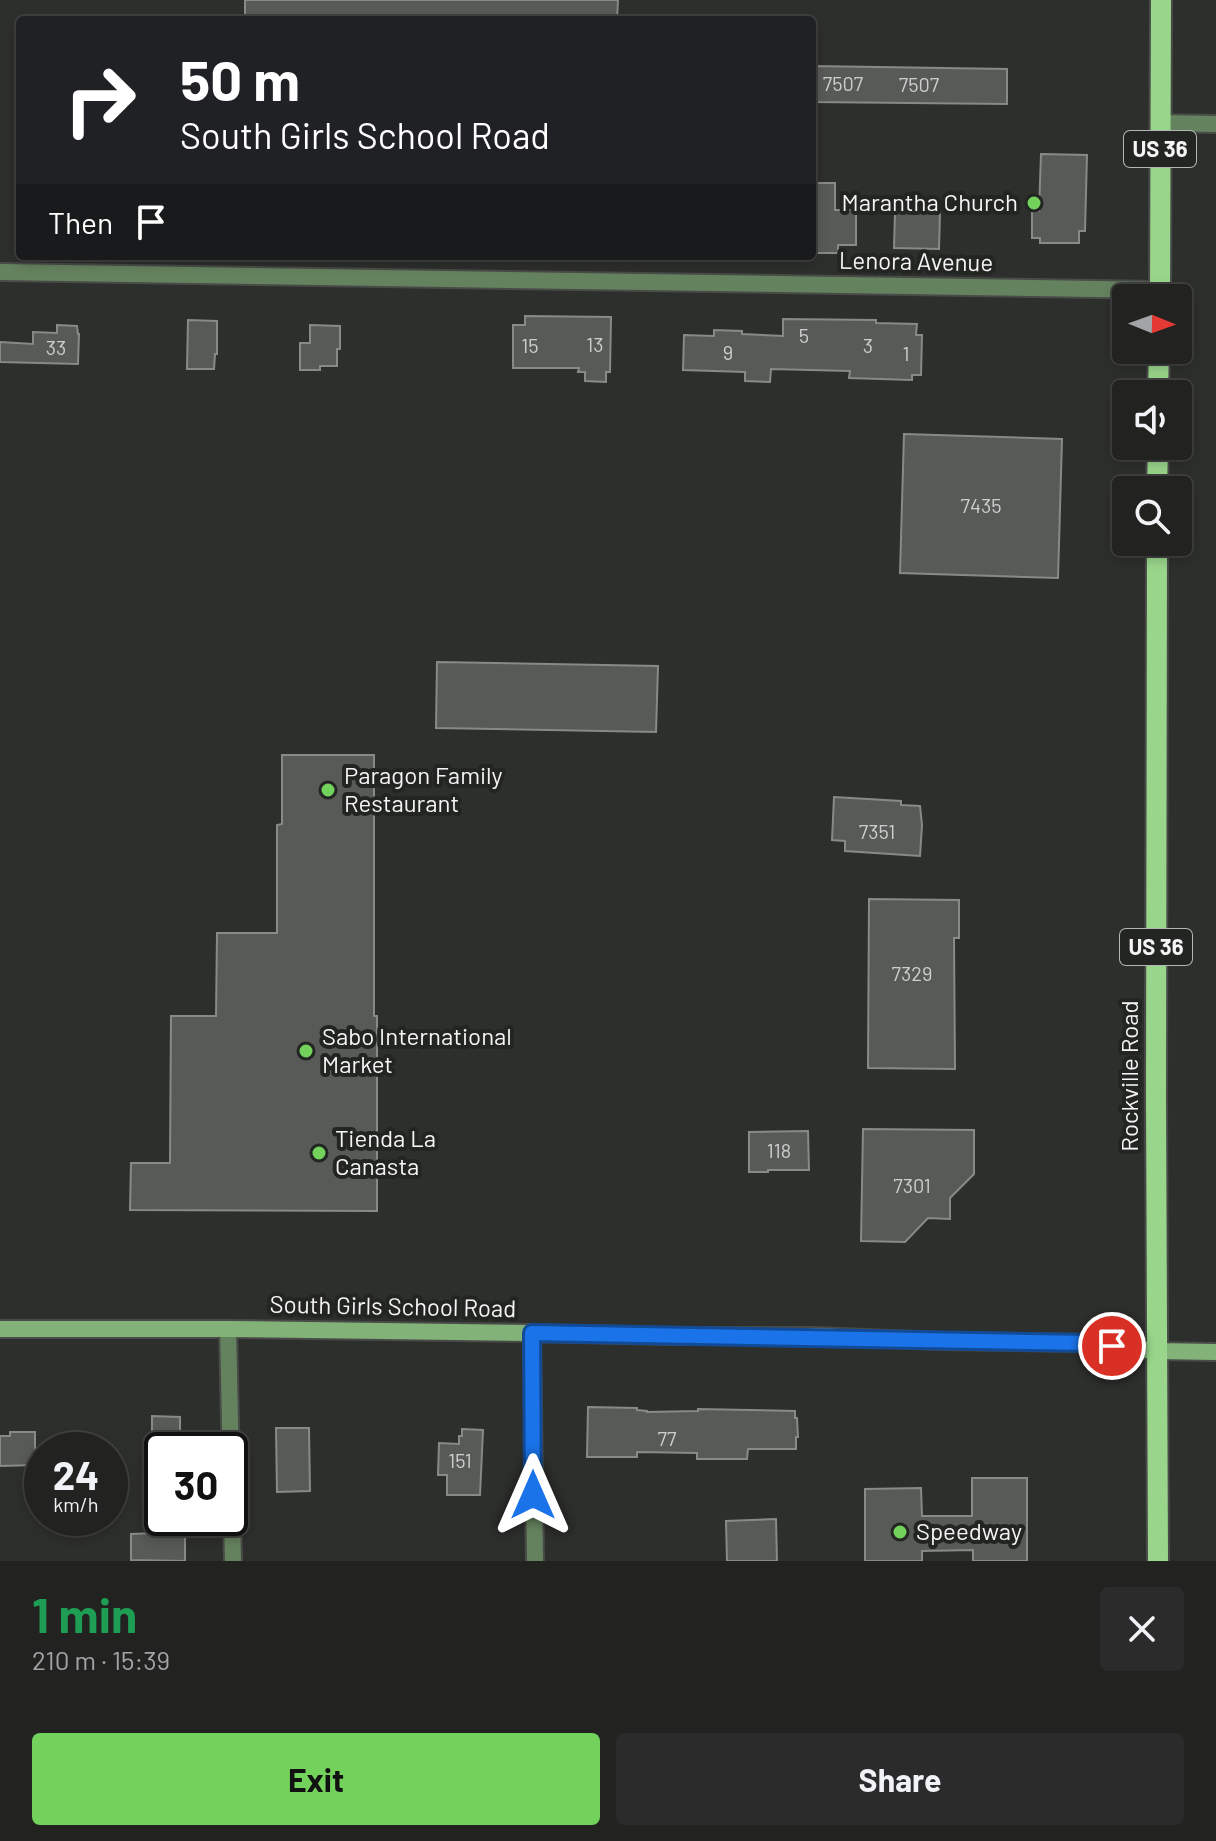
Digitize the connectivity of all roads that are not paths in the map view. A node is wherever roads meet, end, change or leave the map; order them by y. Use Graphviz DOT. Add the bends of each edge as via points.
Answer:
graph roads {
  1 [pos="1161,0"];
  2 [pos="1160,123"];
  3 [pos="1216,124"];
  4 [pos="0,272"];
  5 [pos="1160,284"];
  6 [pos="1112,293"];
  7 [pos="1157,556"];
  8 [pos="0,1329"];
  9 [pos="228,1329"];
  10 [pos="532,1333"];
  11 [pos="1156,1351"];
  12 [pos="1216,1352"];
  13 [pos="233,1561"];
  14 [pos="535,1561"];
  15 [pos="1158,1561"];
  1 -- 2 [label="main road, US 36"];
  2 -- 3 [label="street"];
  2 -- 5 [label="main road, US 36"];
  4 -- 6 [label="street, Lenora Avenue"];
  7 -- 11 [label="main road, Rockville Road / US 36"];
  8 -- 9 [label="main road, South Girls School Road"];
  9 -- 10 [label="main road, South Girls School Road"];
  9 -- 13 [label="street"];
  10 -- 11 [label="main road, South Girls School Road" via="1089,1343"];
  10 -- 14 [label="street"];
  11 -- 12 [label="main road, South Girls School Road"];
  11 -- 15 [label="main road, Rockville Road / US 36"];
}
